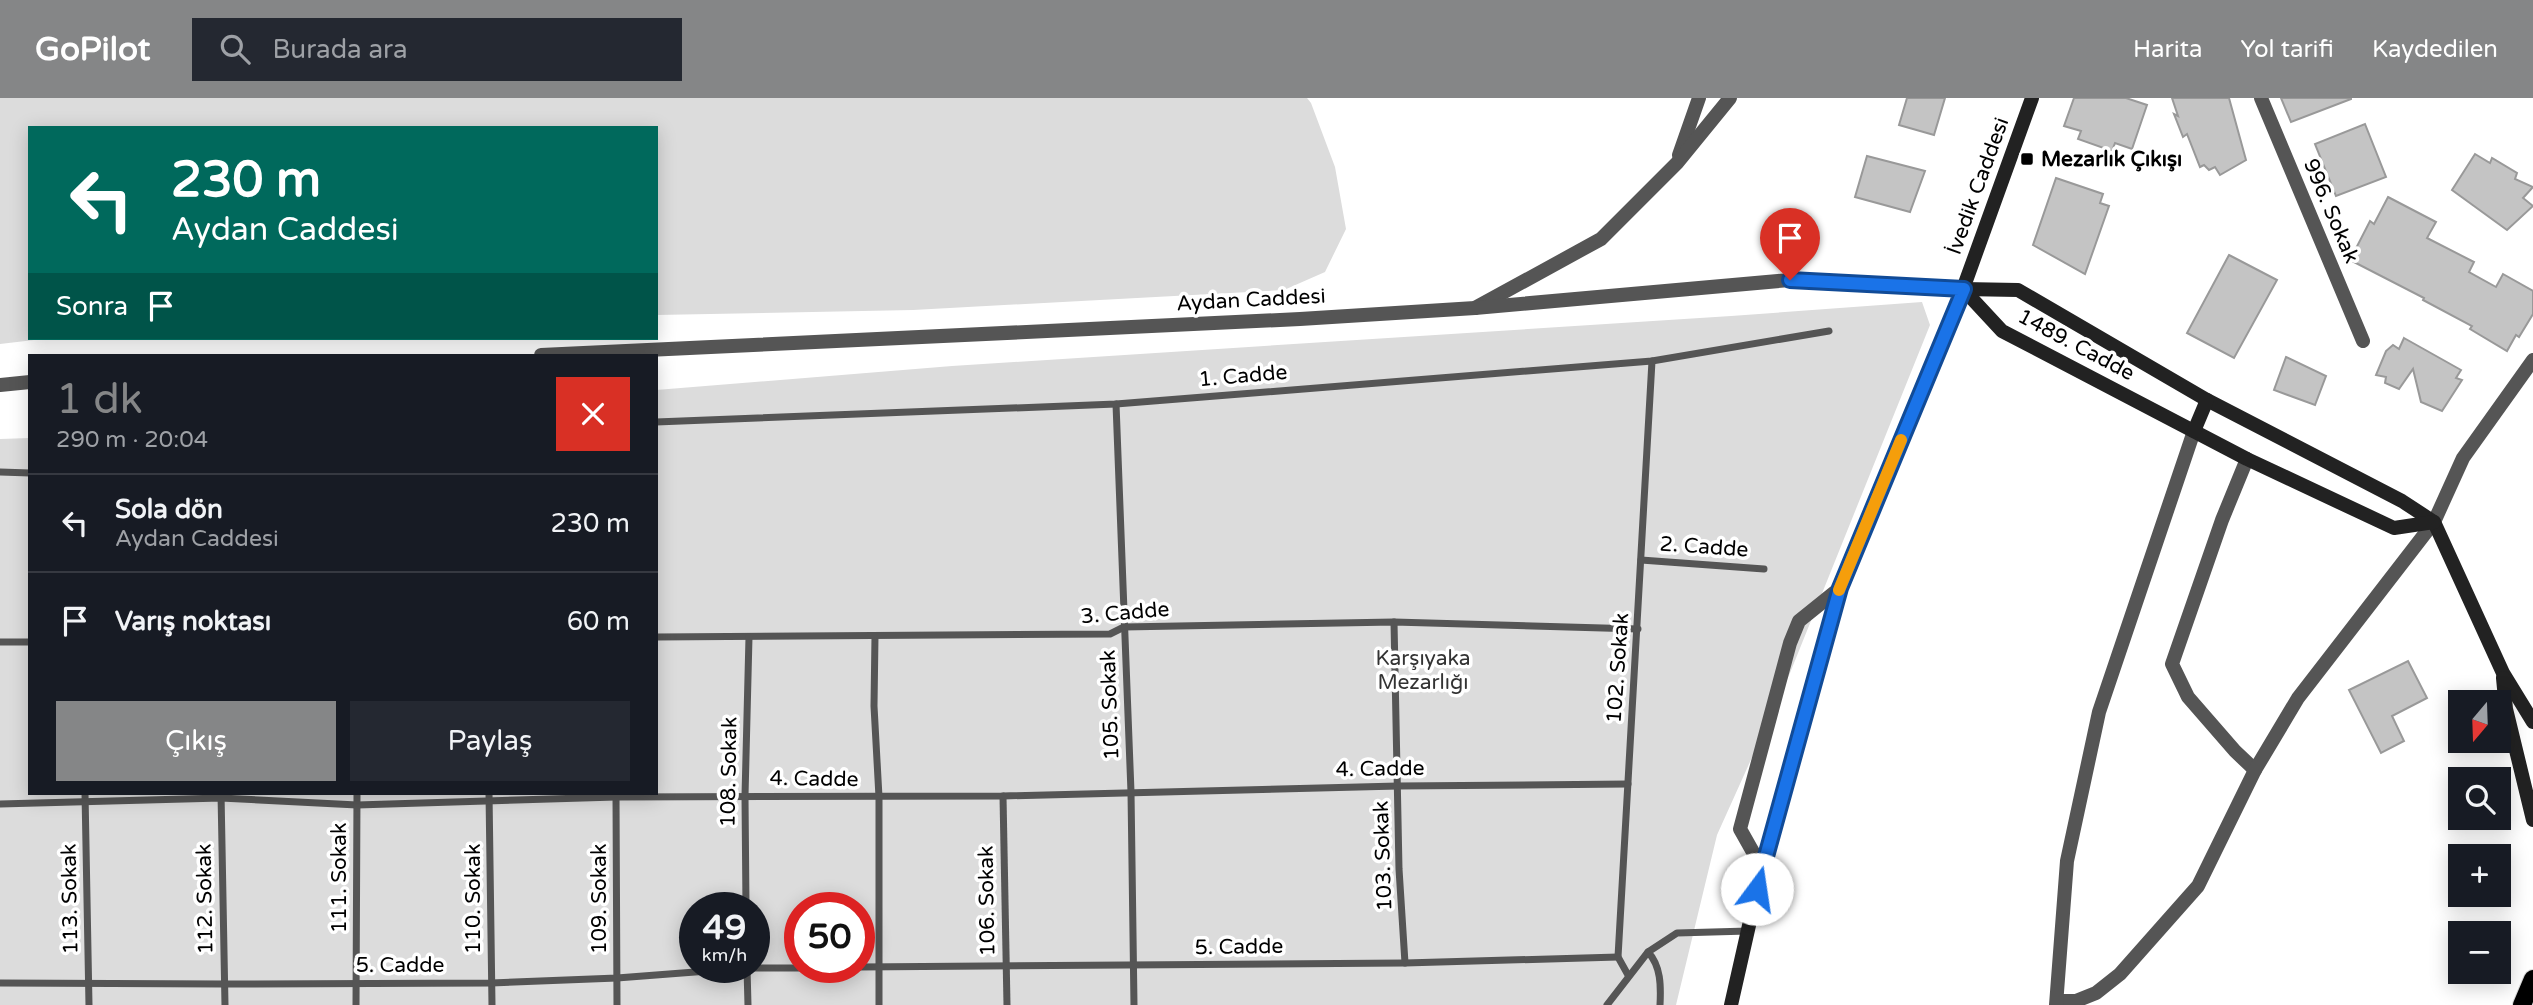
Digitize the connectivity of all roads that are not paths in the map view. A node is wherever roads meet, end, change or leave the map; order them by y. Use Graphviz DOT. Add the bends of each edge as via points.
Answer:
graph roads {
  1 [pos="1699,98"];
  2 [pos="1730,98"];
  3 [pos="2032,98"];
  4 [pos="2261,98"];
  5 [pos="1677,163"];
  6 [pos="1964,289"];
  7 [pos="1475,308"];
  8 [pos="1829,331"];
  9 [pos="2363,341"];
  10 [pos="562,354"];
  11 [pos="2533,360"];
  12 [pos="1652,361"];
  13 [pos="28,382"];
  14 [pos="0,385"];
  15 [pos="2207,400"];
  16 [pos="1116,404"];
  17 [pos="658,422"];
  18 [pos="2194,431"];
  19 [pos="2247,458"];
  20 [pos="0,472"];
  21 [pos="28,472"];
  22 [pos="2434,522"];
  23 [pos="1641,560"];
  24 [pos="1764,569"];
  25 [pos="1840,588"];
  26 [pos="1394,622"];
  27 [pos="1124,627"];
  28 [pos="1638,629"];
  29 [pos="875,636"];
  30 [pos="658,637"];
  31 [pos="749,637"];
  32 [pos="0,642"];
  33 [pos="28,642"];
  34 [pos="2503,673"];
  35 [pos="2533,722"];
  36 [pos="2255,770"];
  37 [pos="1628,783"];
  38 [pos="1398,786"];
  39 [pos="1131,792"];
  40 [pos="221,795"];
  41 [pos="356,795"];
  42 [pos="489,795"];
  43 [pos="616,795"];
  44 [pos="745,796"];
  45 [pos="1003,796"];
  46 [pos="85,797"];
  47 [pos="879,797"];
  48 [pos="490,803"];
  49 [pos="0,804"];
  50 [pos="357,805"];
  51 [pos="2533,820"];
  52 [pos="1762,868"];
  53 [pos="746,892"];
  54 [pos="1748,931"];
  55 [pos="1648,952"];
  56 [pos="1618,957"];
  57 [pos="1405,963"];
  58 [pos="1005,965"];
  59 [pos="1133,966"];
  60 [pos="878,967"];
  61 [pos="679,973"];
  62 [pos="1628,975"];
  63 [pos="617,978"];
  64 [pos="2533,979"];
  65 [pos="0,982"];
  66 [pos="355,982"];
  67 [pos="88,983"];
  68 [pos="491,983"];
  69 [pos="747,983"];
  70 [pos="224,984"];
  71 [pos="2056,1003"];
  72 [pos="89,1005"];
  73 [pos="225,1005"];
  74 [pos="356,1005"];
  75 [pos="492,1005"];
  76 [pos="617,1005"];
  77 [pos="748,1005"];
  78 [pos="879,1005"];
  79 [pos="1007,1005"];
  80 [pos="1134,1005"];
  81 [pos="1607,1005"];
  82 [pos="1660,1005"];
  83 [pos="1731,1005"];
  84 [pos="2522,1005"];
  1 -- 5 [label="street"];
  2 -- 5 [label="street"];
  3 -- 6 [label="main road, İvedik Caddesi"];
  4 -- 9 [label="street, 996. Sokak"];
  5 -- 7 [label="street" via="1601,239"];
  6 -- 7 [label="street, Aydan Caddesi" via="1790,280"];
  6 -- 15 [label="main road, 1489. Cadde" via="2018,290"];
  6 -- 18 [label="main road, 1489. Cadde" via="2001,331"];
  6 -- 25 [label="main road, İvedik Caddesi"];
  7 -- 10 [label="street, Aydan Caddesi"];
  8 -- 12 [label="lane, 1. Cadde"];
  11 -- 22 [label="street" via="2463,458"];
  12 -- 16 [label="lane, 1. Cadde"];
  12 -- 23 [label="lane, 102. Sokak"];
  13 -- 14 [label="street"];
  15 -- 18 [label="main road"];
  15 -- 22 [label="main road, 1489. Cadde"];
  16 -- 17 [label="lane, 1. Cadde"];
  16 -- 27 [label="lane, 105. Sokak"];
  18 -- 19 [label="main road, 1489. Cadde"];
  18 -- 71 [label="street" via="2099,712 2067,861"];
  19 -- 22 [label="main road, 1489. Cadde" via="2394,528"];
  19 -- 36 [label="street" via="2172,664 2188,697"];
  20 -- 21 [label="lane"];
  22 -- 34 [label="main road"];
  22 -- 36 [label="street" via="2298,698"];
  23 -- 24 [label="lane, 2. Cadde"];
  23 -- 28 [label="lane, 102. Sokak"];
  25 -- 52 [label="main road, İvedik Caddesi"];
  25 -- 52 [label="street" via="1799,621 1790,643 1740,829"];
  26 -- 27 [label="lane, 3. Cadde"];
  26 -- 28 [label="lane, 3. Cadde"];
  26 -- 38 [label="lane, 103. Sokak"];
  27 -- 29 [label="lane, 3. Cadde" via="1110,634"];
  27 -- 39 [label="lane, 105. Sokak"];
  28 -- 37 [label="lane, 102. Sokak"];
  29 -- 31 [label="lane, 3. Cadde"];
  29 -- 47 [label="lane"];
  30 -- 31 [label="lane, 3. Cadde"];
  31 -- 44 [label="lane, 108. Sokak"];
  32 -- 33 [label="lane"];
  34 -- 35 [label="main road"];
  34 -- 51 [label="main road" via="2506,709"];
  36 -- 71 [label="street" via="2198,886 2120,974 2096,993"];
  37 -- 38 [label="lane, 4. Cadde"];
  37 -- 56 [label="lane, 102. Sokak"];
  38 -- 39 [label="lane, 4. Cadde"];
  38 -- 57 [label="lane, 103. Sokak"];
  39 -- 45 [label="lane, 4. Cadde"];
  39 -- 59 [label="lane, 105. Sokak"];
  40 -- 46 [label="lane, 4. Cadde"];
  40 -- 50 [label="lane, 4. Cadde"];
  40 -- 70 [label="lane, 112. Sokak"];
  41 -- 50 [label="lane, 111. Sokak"];
  42 -- 48 [label="lane, 110. Sokak"];
  43 -- 44 [label="lane, 4. Cadde"];
  43 -- 48 [label="lane, 4. Cadde"];
  43 -- 63 [label="lane, 109. Sokak"];
  44 -- 47 [label="lane, 4. Cadde"];
  44 -- 53 [label="lane, 108. Sokak"];
  45 -- 47 [label="lane, 4. Cadde"];
  45 -- 58 [label="lane, 106. Sokak"];
  46 -- 49 [label="lane, 4. Cadde"];
  46 -- 67 [label="lane, 113. Sokak"];
  47 -- 60 [label="lane"];
  48 -- 50 [label="lane, 4. Cadde"];
  48 -- 68 [label="lane, 110. Sokak"];
  50 -- 66 [label="lane, 111. Sokak"];
  52 -- 54 [label="main road, İvedik Caddesi"];
  54 -- 55 [label="lane" via="1677,933"];
  54 -- 83 [label="main road, İvedik Caddesi"];
  55 -- 62 [label="lane"];
  55 -- 82 [label="lane" via="1655,959"];
  56 -- 57 [label="lane, 5. Cadde"];
  56 -- 62 [label="lane"];
  57 -- 59 [label="lane, 5. Cadde"];
  58 -- 59 [label="lane, 5. Cadde"];
  58 -- 60 [label="lane, 5. Cadde"];
  58 -- 79 [label="lane, 106. Sokak"];
  59 -- 80 [label="lane, 105. Sokak"];
  60 -- 78 [label="lane"];
  61 -- 63 [label="lane, 5. Cadde"];
  62 -- 81 [label="lane"];
  63 -- 68 [label="lane, 5. Cadde"];
  63 -- 76 [label="lane, 109. Sokak"];
  64 -- 84 [label="main road"];
  65 -- 67 [label="lane, 5. Cadde"];
  66 -- 68 [label="lane, 5. Cadde"];
  66 -- 70 [label="lane, 5. Cadde"];
  66 -- 74 [label="lane, 111. Sokak"];
  67 -- 70 [label="lane, 5. Cadde"];
  67 -- 72 [label="lane, 113. Sokak"];
  68 -- 75 [label="lane, 110. Sokak"];
  69 -- 77 [label="lane"];
  70 -- 73 [label="lane, 112. Sokak"];
}
